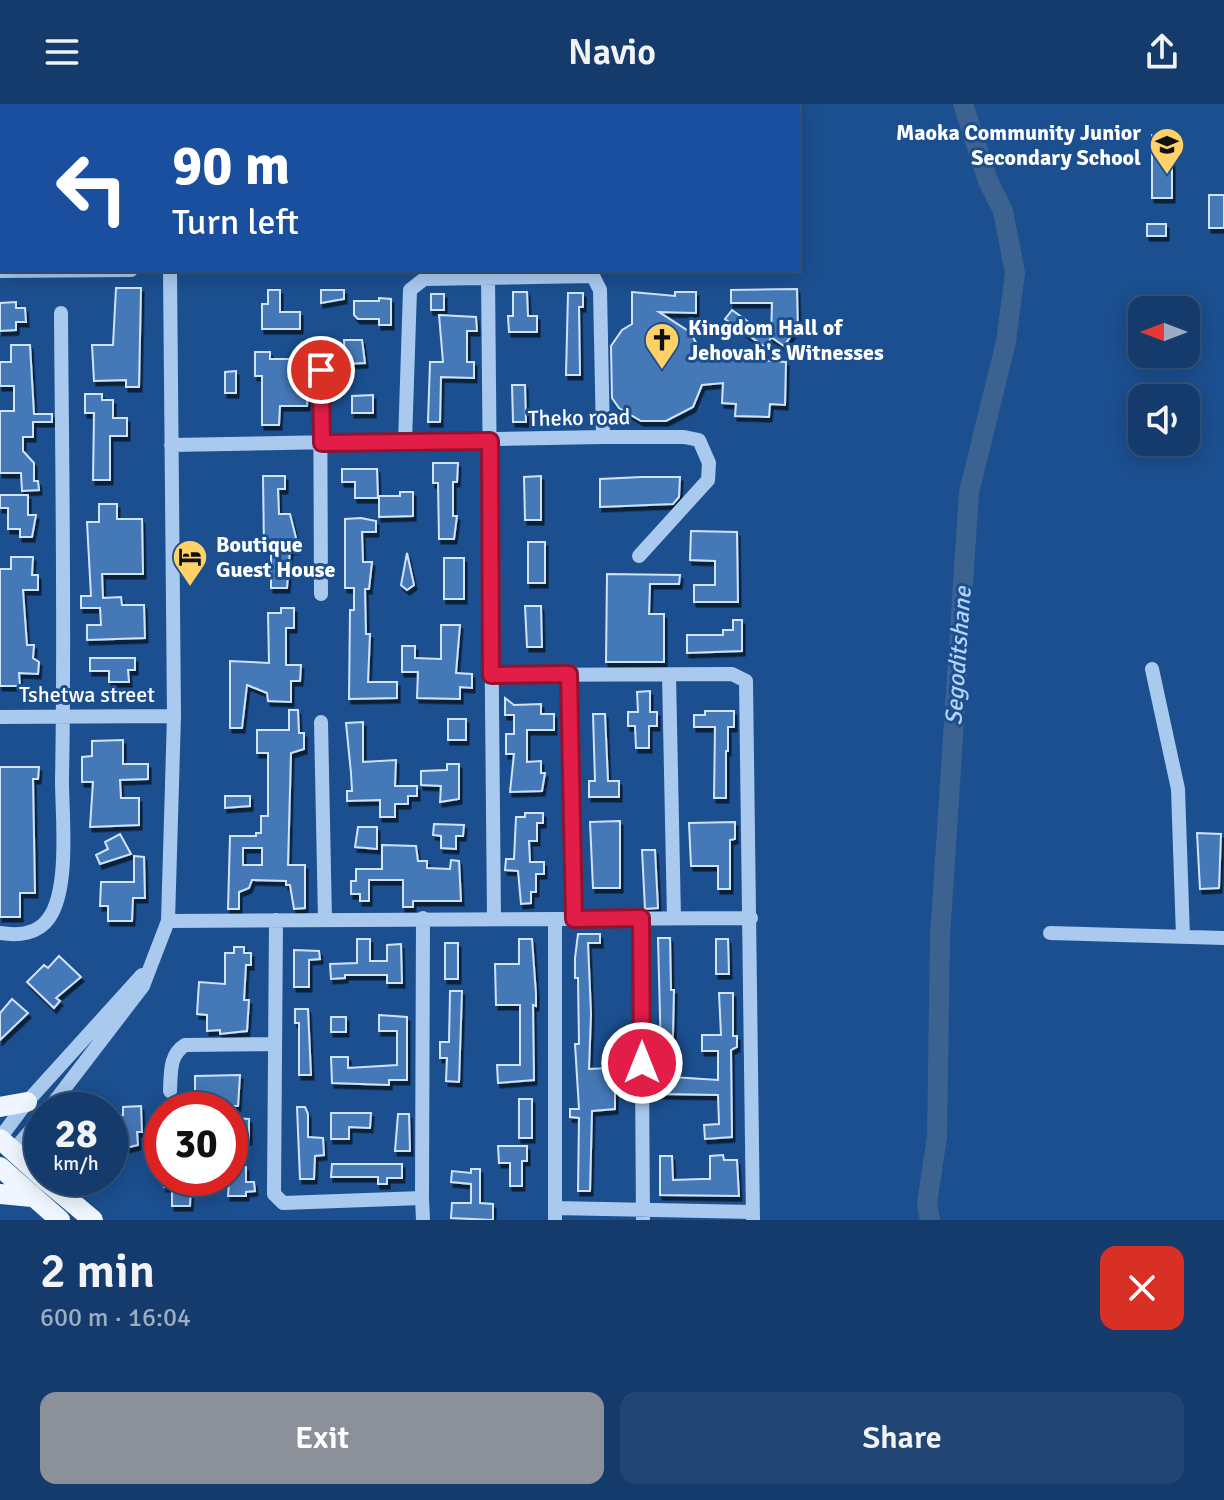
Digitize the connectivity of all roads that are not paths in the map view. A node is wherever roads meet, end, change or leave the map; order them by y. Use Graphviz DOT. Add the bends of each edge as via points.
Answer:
graph roads {
  1 [pos="170,272"];
  2 [pos="559,272"];
  3 [pos="488,275"];
  4 [pos="61,313"];
  5 [pos="320,345"];
  6 [pos="603,437"];
  7 [pos="490,441"];
  8 [pos="405,442"];
  9 [pos="322,443"];
  10 [pos="171,445"];
  11 [pos="639,556"];
  12 [pos="321,594"];
  13 [pos="1152,669"];
  14 [pos="569,674"];
  15 [pos="491,675"];
  16 [pos="669,675"];
  17 [pos="63,716"];
  18 [pos="174,716"];
  19 [pos="0,717"];
  20 [pos="321,722"];
  21 [pos="423,918"];
  22 [pos="494,918"];
  23 [pos="641,918"];
  24 [pos="674,918"];
  25 [pos="751,918"];
  26 [pos="555,919"];
  27 [pos="574,919"];
  28 [pos="276,920"];
  29 [pos="325,920"];
  30 [pos="168,921"];
  31 [pos="0,933"];
  32 [pos="1050,933"];
  33 [pos="1183,937"];
  34 [pos="1224,938"];
  35 [pos="149,970"];
  36 [pos="275,1044"];
  37 [pos="170,1091"];
  38 [pos="36,1092"];
  39 [pos="62,1092"];
  40 [pos="24,1103"];
  41 [pos="0,1107"];
  42 [pos="24,1108"];
  43 [pos="24,1133"];
  44 [pos="3,1152"];
  45 [pos="24,1165"];
  46 [pos="0,1194"];
  47 [pos="65,1196"];
  48 [pos="32,1197"];
  49 [pos="422,1198"];
  50 [pos="555,1214"];
  51 [pos="643,1214"];
  52 [pos="753,1216"];
  53 [pos="60,1220"];
  54 [pos="93,1220"];
  55 [pos="423,1220"];
  1 -- 10 [label="street"];
  2 -- 3 [label="street"];
  2 -- 6 [label="street" via="588,274 600,290"];
  3 -- 7 [label="street"];
  3 -- 8 [label="street" via="424,279 410,290"];
  4 -- 17 [label="street"];
  5 -- 9 [label="street"];
  6 -- 7 [label="street, Theko road"];
  6 -- 11 [label="street, Theko road" via="684,437 699,440 707,453 708,480"];
  7 -- 8 [label="street, Theko road"];
  7 -- 15 [label="street"];
  8 -- 9 [label="street, Theko road"];
  9 -- 10 [label="street, Theko road"];
  9 -- 12 [label="street"];
  10 -- 18 [label="street"];
  13 -- 33 [label="street" via="1178,789"];
  14 -- 15 [label="street"];
  14 -- 16 [label="street"];
  14 -- 27 [label="street"];
  15 -- 22 [label="street"];
  16 -- 24 [label="street"];
  16 -- 25 [label="street" via="732,674 746,681"];
  17 -- 18 [label="street, Tshetwa street"];
  17 -- 19 [label="street, Tshetwa street"];
  17 -- 31 [label="street" via="56,902 49,919 37,929"];
  18 -- 30 [label="street"];
  20 -- 29 [label="street"];
  21 -- 22 [label="street"];
  21 -- 29 [label="street"];
  21 -- 49 [label="street"];
  22 -- 26 [label="street"];
  23 -- 24 [label="street"];
  23 -- 27 [label="street"];
  23 -- 51 [label="street"];
  24 -- 25 [label="street"];
  25 -- 52 [label="street"];
  26 -- 27 [label="street"];
  26 -- 50 [label="street"];
  28 -- 29 [label="street"];
  28 -- 30 [label="street"];
  28 -- 36 [label="street"];
  30 -- 35 [label="street"];
  32 -- 33 [label="street"];
  33 -- 34 [label="street"];
  35 -- 38 [label="street"];
  35 -- 39 [label="street" via="132,1001"];
  36 -- 37 [label="street" via="185,1045 172,1063"];
  36 -- 49 [label="street" via="277,1201"];
  40 -- 41 [label="main road"];
  42 -- 44 [label="street"];
  43 -- 44 [label="street"];
  44 -- 45 [label="main road"];
  44 -- 48 [label="main road"];
  46 -- 48 [label="main road"];
  47 -- 54 [label="main road"];
  48 -- 53 [label="main road"];
  49 -- 55 [label="street"];
  50 -- 51 [label="street"];
  51 -- 52 [label="street"];
}
